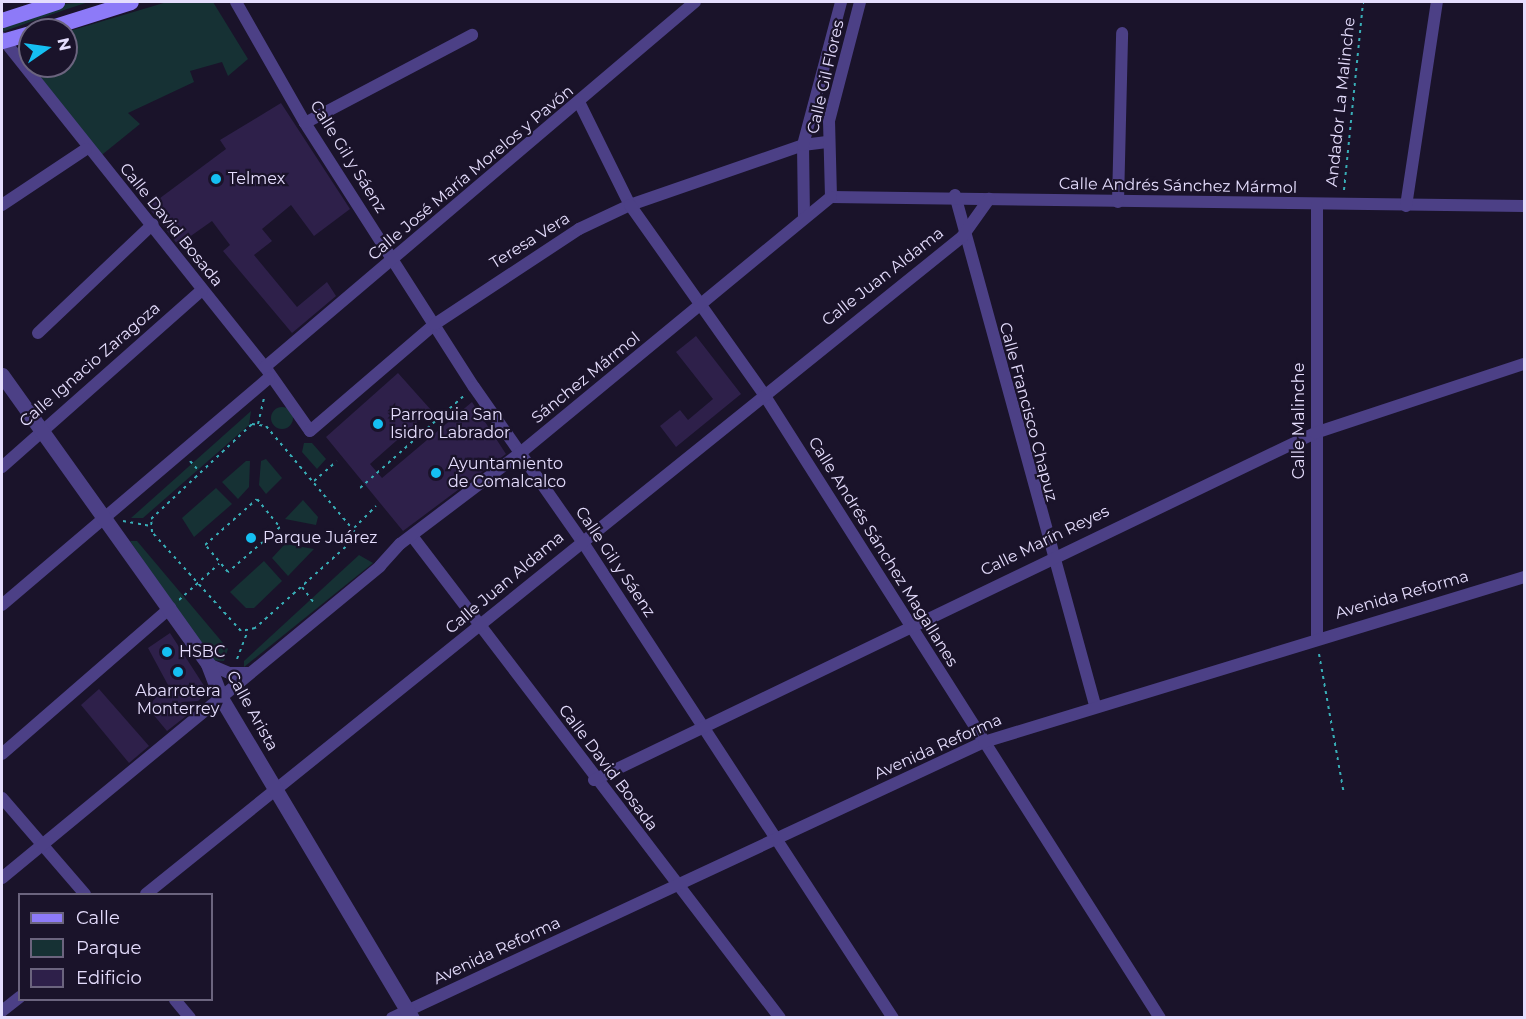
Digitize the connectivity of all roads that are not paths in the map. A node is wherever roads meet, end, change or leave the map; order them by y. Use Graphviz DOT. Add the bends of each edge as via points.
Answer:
graph roads {
  1 [pos="57,2"];
  2 [pos="131,2"];
  3 [pos="236,2"];
  4 [pos="695,2"];
  5 [pos="841,2"];
  6 [pos="860,2"];
  7 [pos="1437,2"];
  8 [pos="78,19"];
  9 [pos="2,20"];
  10 [pos="1122,33"];
  11 [pos="472,35"];
  12 [pos="18,36"];
  13 [pos="2,40"];
  14 [pos="580,104"];
  15 [pos="305,123"];
  16 [pos="827,142"];
  17 [pos="803,145"];
  18 [pos="86,148"];
  19 [pos="955,195"];
  20 [pos="831,196"];
  21 [pos="988,199"];
  22 [pos="1118,202"];
  23 [pos="2,205"];
  24 [pos="630,205"];
  25 [pos="1317,205"];
  26 [pos="1406,206"];
  27 [pos="1524,206"];
  28 [pos="804,217"];
  29 [pos="153,224"];
  30 [pos="962,237"];
  31 [pos="393,259"];
  32 [pos="202,290"];
  33 [pos="703,304"];
  34 [pos="435,324"];
  35 [pos="38,333"];
  36 [pos="1524,364"];
  37 [pos="267,373"];
  38 [pos="2,375"];
  39 [pos="762,393"];
  40 [pos="41,430"];
  41 [pos="311,430"];
  42 [pos="1315,433"];
  43 [pos="519,454"];
  44 [pos="2,467"];
  45 [pos="106,518"];
  46 [pos="412,536"];
  47 [pos="582,541"];
  48 [pos="1050,556"];
  49 [pos="1524,577"];
  50 [pos="2,605"];
  51 [pos="170,608"];
  52 [pos="481,626"];
  53 [pos="909,626"];
  54 [pos="1317,636"];
  55 [pos="208,664"];
  56 [pos="249,673"];
  57 [pos="221,698"];
  58 [pos="1095,705"];
  59 [pos="703,725"];
  60 [pos="984,742"];
  61 [pos="2,754"];
  62 [pos="594,780"];
  63 [pos="276,789"];
  64 [pos="2,798"];
  65 [pos="776,840"];
  66 [pos="43,845"];
  67 [pos="2,878"];
  68 [pos="677,885"];
  69 [pos="84,893"];
  70 [pos="147,893"];
  71 [pos="18,999"];
  72 [pos="177,1001"];
  73 [pos="2,1011"];
  74 [pos="410,1014"];
  75 [pos="190,1017"];
  76 [pos="392,1017"];
  77 [pos="780,1017"];
  78 [pos="893,1017"];
  79 [pos="1160,1017"];
  1 -- 9 [label="main road"];
  2 -- 8 [label="main road"];
  3 -- 15 [label="street, Calle Gil y Sáenz"];
  4 -- 14 [label="street, Calle José María Morelos y Pavón"];
  5 -- 17 [label="street"];
  6 -- 16 [label="street, Calle Gil Flores"];
  7 -- 26 [label="street"];
  10 -- 22 [label="street"];
  11 -- 15 [label="street"];
  12 -- 13 [label="main road"];
  13 -- 18 [label="street, Calle David Bosada"];
  14 -- 24 [label="street, Calle Andrés Sánchez Magallanes"];
  14 -- 31 [label="street, Calle José María Morelos y Pavón"];
  15 -- 31 [label="street, Calle Gil y Sáenz"];
  16 -- 17 [label="street, Teresa Vera"];
  16 -- 20 [label="street, Calle Gil Flores"];
  17 -- 24 [label="street, Teresa Vera"];
  17 -- 28 [label="street"];
  18 -- 23 [label="street"];
  18 -- 29 [label="street, Calle David Bosada"];
  19 -- 20 [label="street, Calle Andrés Sánchez Mármol"];
  19 -- 21 [label="street, Calle Andrés Sánchez Mármol"];
  19 -- 30 [label="street, Calle Francisco Chapuz"];
  20 -- 28 [label="street, Sánchez Mármol"];
  21 -- 22 [label="street, Calle Andrés Sánchez Mármol"];
  21 -- 30 [label="street, Calle Juan Aldama"];
  22 -- 25 [label="street, Calle Andrés Sánchez Mármol"];
  24 -- 33 [label="street, Calle Andrés Sánchez Magallanes"];
  24 -- 34 [label="street, Teresa Vera" via="531,258"];
  25 -- 26 [label="street, Calle Andrés Sánchez Mármol"];
  25 -- 42 [label="street, Calle Malinche"];
  26 -- 27 [label="street, Calle Andrés Sánchez Mármol"];
  28 -- 33 [label="street, Sánchez Mármol"];
  29 -- 32 [label="street, Calle David Bosada"];
  29 -- 35 [label="street"];
  30 -- 39 [label="street, Calle Juan Aldama"];
  30 -- 48 [label="street, Calle Francisco Chapuz"];
  31 -- 34 [label="street, Calle Gil y Sáenz"];
  31 -- 37 [label="street, Calle José María Morelos y Pavón"];
  32 -- 37 [label="street, Calle David Bosada"];
  32 -- 40 [label="street, Calle Ignacio Zaragoza"];
  33 -- 39 [label="street, Calle Andrés Sánchez Magallanes"];
  33 -- 43 [label="street, Sánchez Mármol"];
  34 -- 41 [label="street, Teresa Vera"];
  34 -- 43 [label="street, Calle Gil y Sáenz"];
  36 -- 42 [label="street, Calle Marín Reyes"];
  37 -- 41 [label="street, Calle David Bosada"];
  37 -- 45 [label="street, Calle José María Morelos y Pavón"];
  38 -- 40 [label="street, Calle Arista"];
  39 -- 47 [label="street, Calle Juan Aldama"];
  39 -- 53 [label="street, Calle Andrés Sánchez Magallanes"];
  40 -- 44 [label="street, Calle Ignacio Zaragoza"];
  40 -- 45 [label="street, Calle Arista"];
  42 -- 48 [label="street, Calle Marín Reyes"];
  42 -- 54 [label="street, Calle Malinche"];
  43 -- 46 [label="street, Sánchez Mármol"];
  43 -- 47 [label="street, Calle Gil y Sáenz"];
  45 -- 50 [label="street, Calle José María Morelos y Pavón"];
  45 -- 51 [label="street, Calle Arista"];
  46 -- 52 [label="street, Calle David Bosada"];
  46 -- 56 [label="street, Sánchez Mármol"];
  47 -- 52 [label="street, Calle Juan Aldama"];
  47 -- 59 [label="street, Calle Gil y Sáenz"];
  48 -- 53 [label="street, Calle Marín Reyes"];
  48 -- 58 [label="street, Calle Francisco Chapuz"];
  49 -- 54 [label="street, Avenida Reforma"];
  51 -- 55 [label="street, Calle Arista"];
  51 -- 61 [label="street"];
  52 -- 62 [label="street, Calle David Bosada"];
  52 -- 63 [label="street, Calle Juan Aldama"];
  53 -- 59 [label="street, Calle Marín Reyes"];
  53 -- 60 [label="street, Calle Andrés Sánchez Magallanes"];
  54 -- 58 [label="street, Avenida Reforma"];
  55 -- 56 [label="street" via="232,673"];
  55 -- 57 [label="street, Calle Arista"];
  56 -- 57 [label="street, Sánchez Mármol"];
  57 -- 63 [label="street, Calle Arista"];
  57 -- 66 [label="street, Sánchez Mármol"];
  58 -- 60 [label="street, Avenida Reforma"];
  59 -- 62 [label="street, Calle Marín Reyes"];
  59 -- 65 [label="street, Calle Gil y Sáenz"];
  60 -- 65 [label="street, Avenida Reforma"];
  60 -- 79 [label="street, Calle Andrés Sánchez Magallanes"];
  62 -- 68 [label="street, Calle David Bosada"];
  63 -- 70 [label="street, Calle Juan Aldama"];
  63 -- 74 [label="street, Calle Arista"];
  64 -- 66 [label="street"];
  65 -- 68 [label="street, Avenida Reforma"];
  65 -- 78 [label="street, Calle Gil y Sáenz"];
  66 -- 67 [label="street, Sánchez Mármol"];
  66 -- 69 [label="street"];
  68 -- 74 [label="street, Avenida Reforma"];
  68 -- 77 [label="street, Calle David Bosada"];
  71 -- 73 [label="street"];
  72 -- 75 [label="street"];
  74 -- 76 [label="street, Avenida Reforma"];
}
